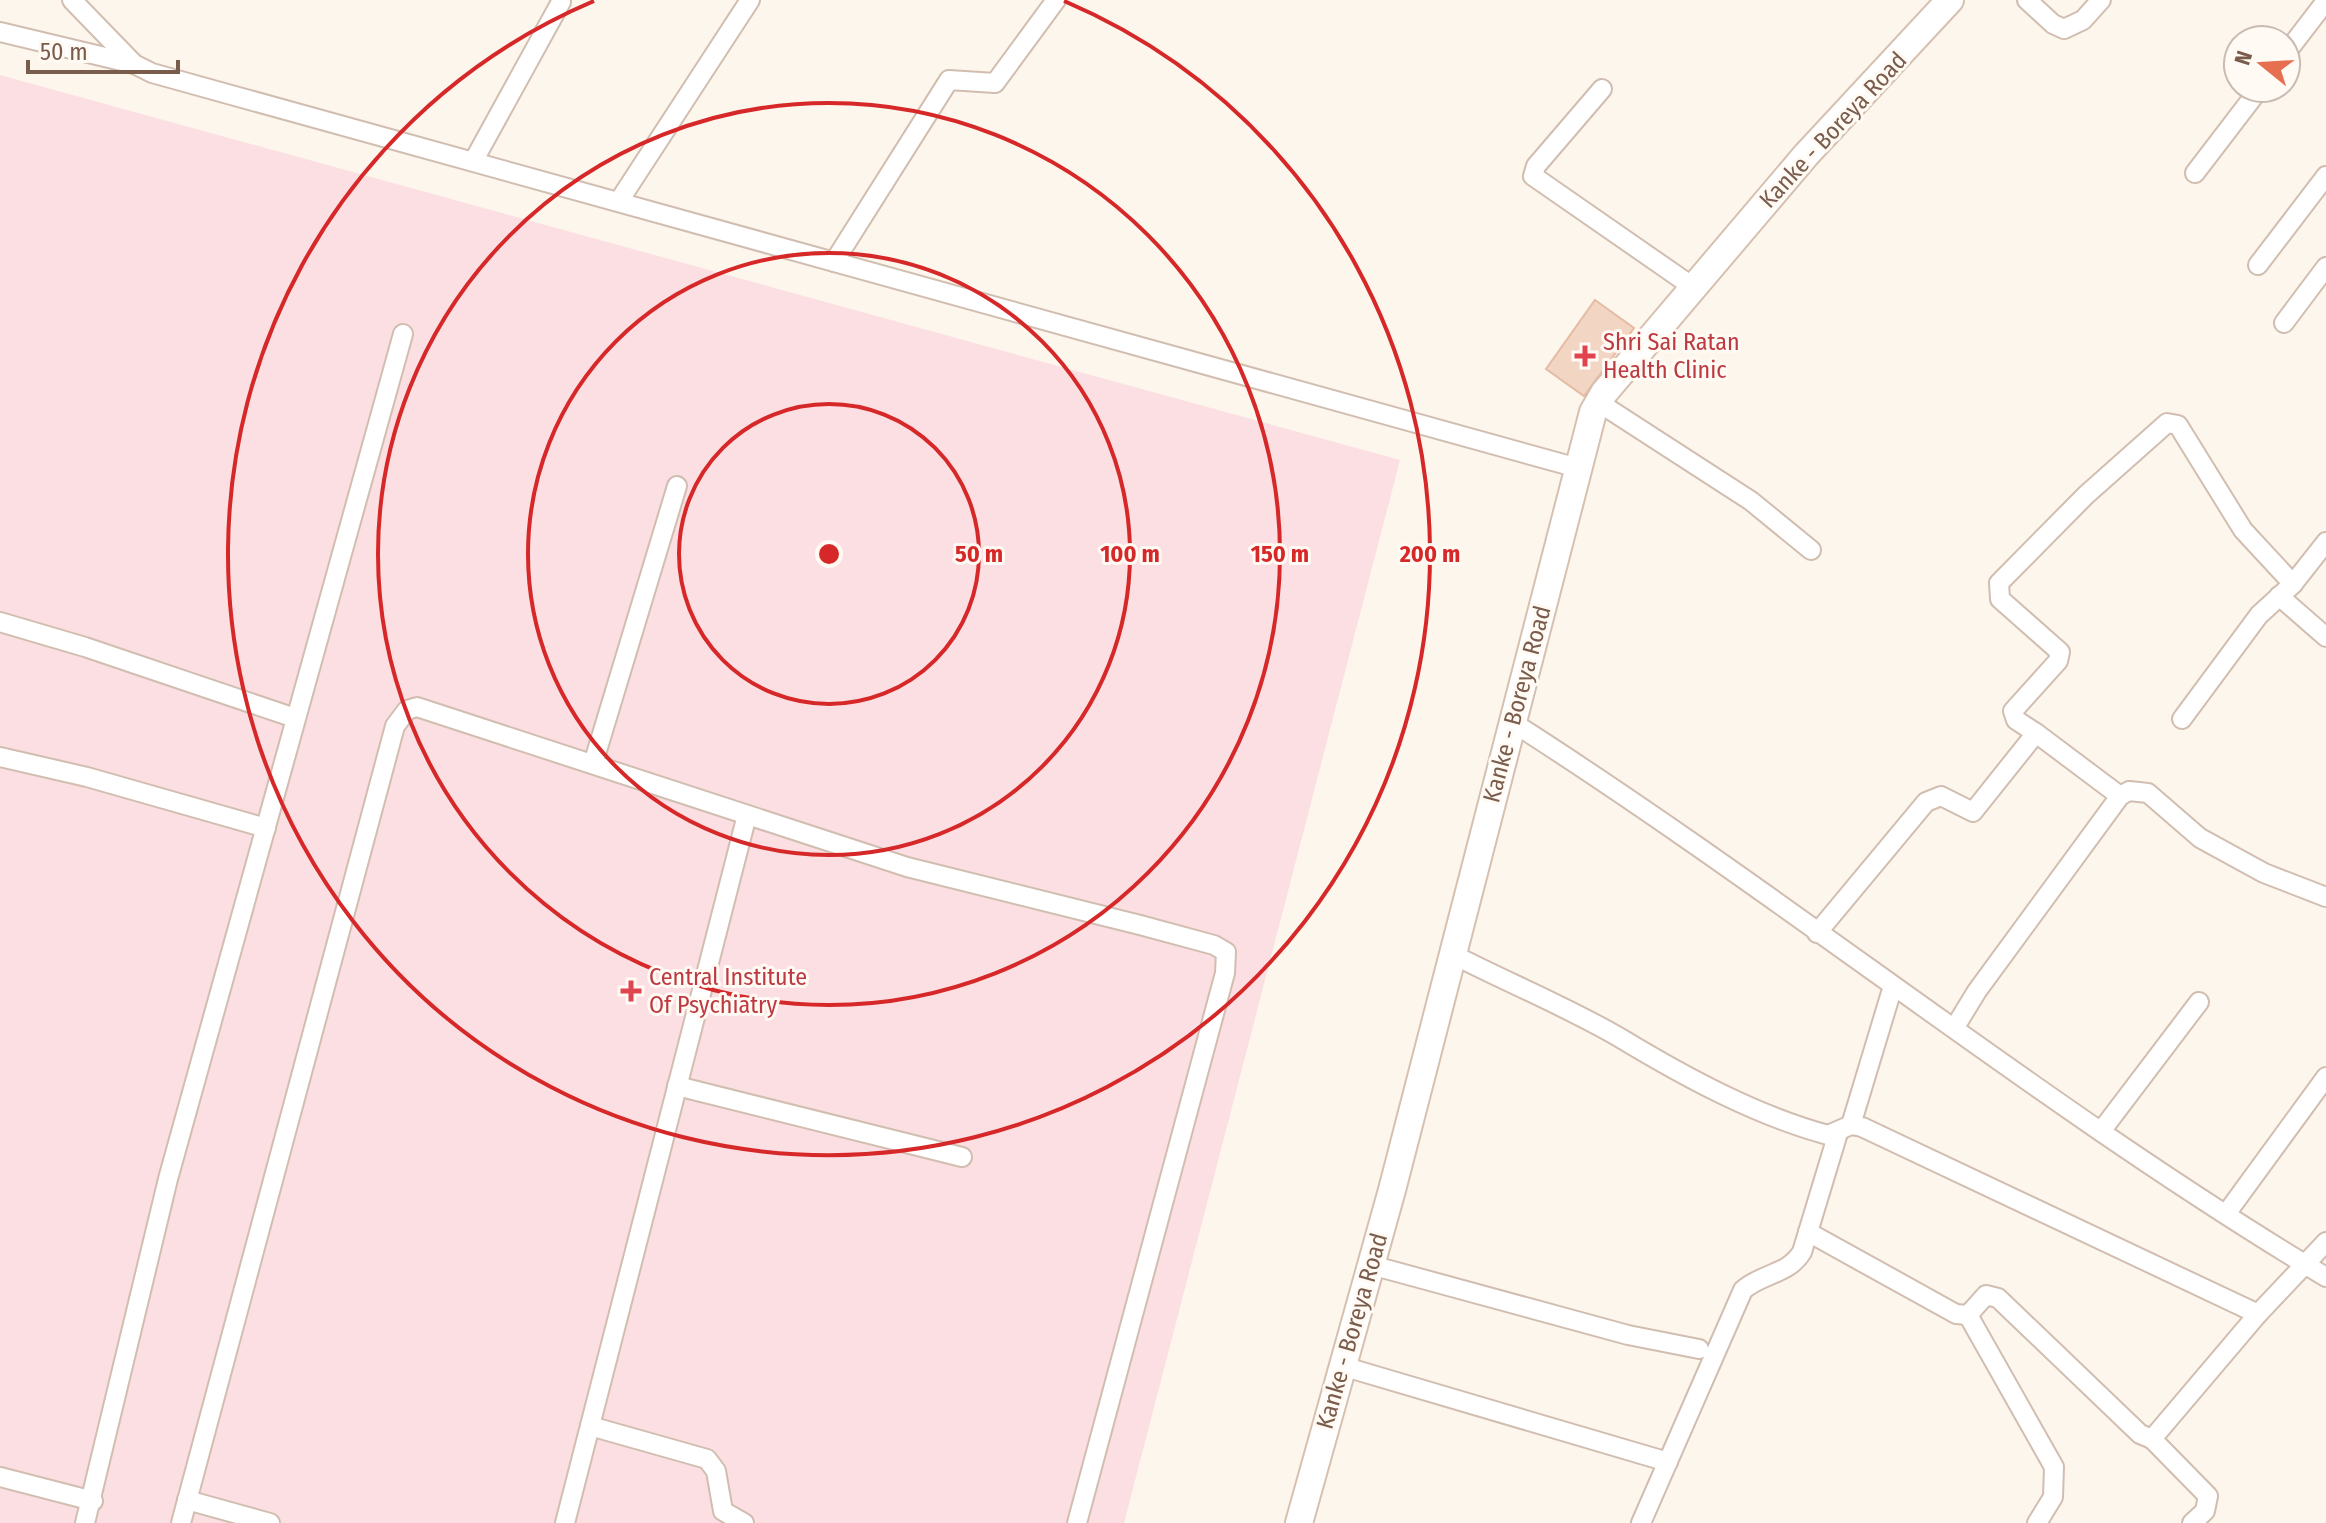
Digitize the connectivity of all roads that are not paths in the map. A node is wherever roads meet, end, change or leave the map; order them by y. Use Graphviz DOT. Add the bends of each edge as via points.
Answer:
graph roads {
  1 [pos="72,0"];
  2 [pos="750,0"];
  3 [pos="1056,0"];
  4 [pos="1950,0"];
  5 [pos="2027,0"];
  6 [pos="2101,0"];
  7 [pos="2326,1"];
  8 [pos="561,2"];
  9 [pos="0,32"];
  10 [pos="2302,32"];
  11 [pos="134,64"];
  12 [pos="1602,89"];
  13 [pos="2248,104"];
  14 [pos="474,160"];
  15 [pos="2195,173"];
  16 [pos="2326,176"];
  17 [pos="619,201"];
  18 [pos="834,262"];
  19 [pos="2258,265"];
  20 [pos="2326,267"];
  21 [pos="1693,287"];
  22 [pos="2284,323"];
  23 [pos="403,334"];
  24 [pos="1598,402"];
  25 [pos="1578,468"];
  26 [pos="677,486"];
  27 [pos="2326,542"];
  28 [pos="1811,550"];
  29 [pos="2286,590"];
  30 [pos="0,622"];
  31 [pos="2326,637"];
  32 [pos="295,718"];
  33 [pos="2182,719"];
  34 [pos="1512,722"];
  35 [pos="2036,733"];
  36 [pos="0,757"];
  37 [pos="593,764"];
  38 [pos="2120,796"];
  39 [pos="747,815"];
  40 [pos="266,828"];
  41 [pos="2326,897"];
  42 [pos="1817,933"];
  43 [pos="1452,954"];
  44 [pos="1893,986"];
  45 [pos="2199,1002"];
  46 [pos="1955,1027"];
  47 [pos="2326,1077"];
  48 [pos="677,1086"];
  49 [pos="1844,1129"];
  50 [pos="2102,1130"];
  51 [pos="962,1157"];
  52 [pos="2226,1214"];
  53 [pos="1808,1232"];
  54 [pos="2326,1242"];
  55 [pos="1371,1265"];
  56 [pos="2306,1265"];
  57 [pos="2326,1277"];
  58 [pos="2258,1314"];
  59 [pos="1968,1315"];
  60 [pos="1699,1349"];
  61 [pos="1342,1366"];
  62 [pos="590,1426"];
  63 [pos="2152,1439"];
  64 [pos="1668,1462"];
  65 [pos="0,1477"];
  66 [pos="187,1500"];
  67 [pos="93,1501"];
  68 [pos="85,1523"];
  69 [pos="181,1523"];
  70 [pos="270,1523"];
  71 [pos="565,1523"];
  72 [pos="744,1523"];
  73 [pos="1077,1523"];
  74 [pos="1299,1523"];
  75 [pos="1641,1523"];
  76 [pos="2037,1523"];
  77 [pos="2192,1523"];
  1 -- 11 [label="street"];
  2 -- 17 [label="street"];
  3 -- 18 [label="street" via="995,83 949,80"];
  4 -- 21 [label="street, Kanke - Boreya Road"];
  5 -- 6 [label="street" via="2064,29 2083,20"];
  7 -- 10 [label="street"];
  8 -- 14 [label="street"];
  9 -- 11 [label="street"];
  11 -- 14 [label="street"];
  12 -- 21 [label="street" via="1533,176"];
  13 -- 15 [label="street"];
  14 -- 17 [label="street"];
  16 -- 19 [label="street"];
  17 -- 18 [label="street"];
  18 -- 25 [label="street"];
  20 -- 22 [label="street"];
  21 -- 24 [label="street, Kanke - Boreya Road"];
  23 -- 32 [label="street"];
  24 -- 25 [label="street, Kanke - Boreya Road"];
  24 -- 28 [label="street" via="1751,501"];
  25 -- 34 [label="street, Kanke - Boreya Road"];
  26 -- 37 [label="street"];
  27 -- 29 [label="street"];
  29 -- 31 [label="street"];
  29 -- 33 [label="street" via="2259,615"];
  29 -- 35 [label="street" via="2178,425 2167,423 1999,583 2000,599 2060,652 2058,661 2013,711 2016,720"];
  30 -- 32 [label="street"];
  32 -- 40 [label="street"];
  34 -- 42 [label="street" via="1709,853"];
  34 -- 43 [label="street, Kanke - Boreya Road"];
  35 -- 38 [label="street"];
  35 -- 42 [label="street" via="1973,812 1941,796 1926,802"];
  36 -- 40 [label="street"];
  37 -- 39 [label="street"];
  37 -- 66 [label="street" via="429,709 417,707 400,716"];
  38 -- 41 [label="street" via="2129,791 2148,793 2200,838 2264,873"];
  38 -- 46 [label="street"];
  39 -- 48 [label="street"];
  39 -- 73 [label="street" via="907,867 1226,952 1225,973"];
  40 -- 67 [label="street" via="168,1179"];
  42 -- 44 [label="street"];
  43 -- 49 [label="street" via="1688,1076 1822,1134"];
  43 -- 55 [label="street, Kanke - Boreya Road"];
  44 -- 46 [label="street"];
  44 -- 49 [label="street"];
  45 -- 50 [label="street"];
  46 -- 50 [label="street"];
  47 -- 52 [label="street"];
  48 -- 51 [label="street"];
  48 -- 62 [label="street"];
  49 -- 53 [label="street"];
  49 -- 58 [label="street" via="1896,1142"];
  50 -- 52 [label="street"];
  52 -- 56 [label="street"];
  53 -- 59 [label="street" via="1941,1307"];
  53 -- 64 [label="street" via="1802,1252 1790,1266 1743,1290"];
  54 -- 56 [label="street"];
  55 -- 60 [label="street" via="1628,1335"];
  55 -- 61 [label="street, Kanke - Boreya Road"];
  56 -- 57 [label="street"];
  56 -- 58 [label="street"];
  58 -- 63 [label="street"];
  59 -- 63 [label="street" via="1986,1295 1998,1298 2140,1434"];
  59 -- 76 [label="street" via="2054,1467 2053,1497"];
  61 -- 64 [label="street"];
  61 -- 74 [label="street, Kanke - Boreya Road"];
  62 -- 71 [label="street"];
  62 -- 72 [label="street" via="707,1459 716,1471 723,1511"];
  63 -- 77 [label="street" via="2208,1496 2205,1511"];
  64 -- 75 [label="street"];
  65 -- 67 [label="street"];
  66 -- 69 [label="street"];
  66 -- 70 [label="street"];
  67 -- 68 [label="street"];
}
